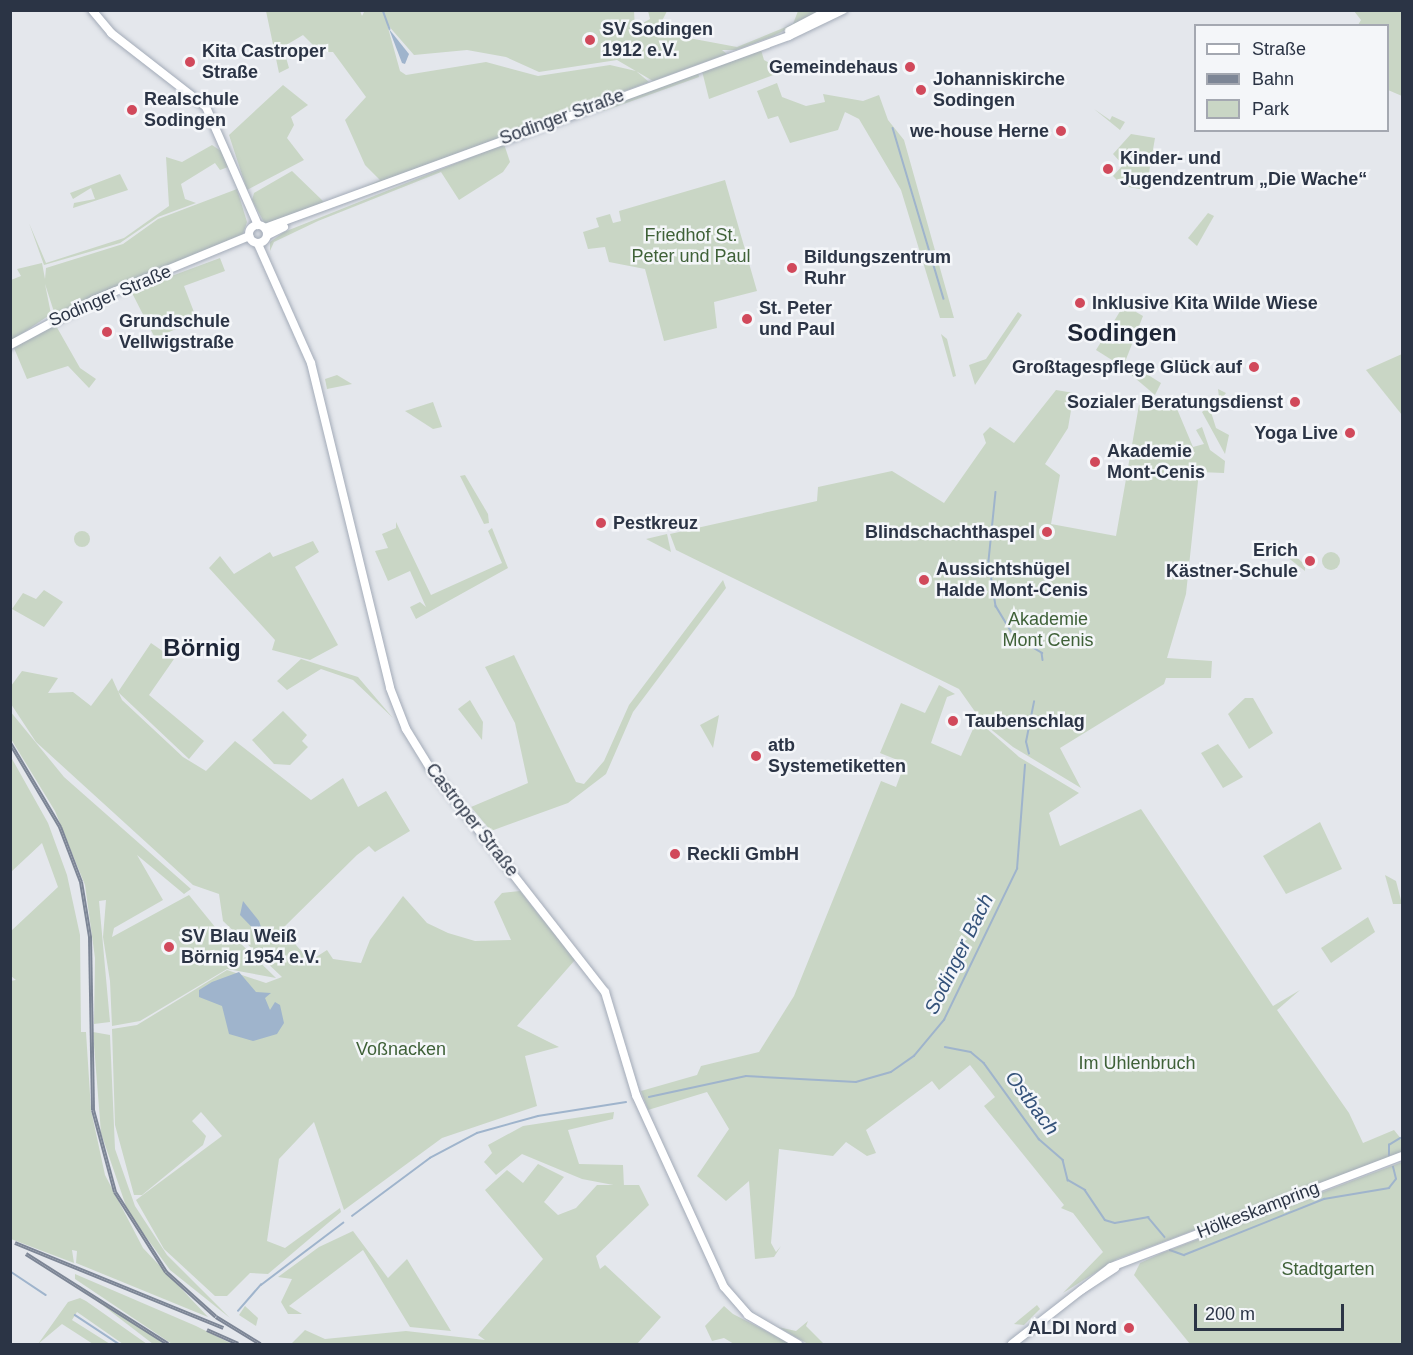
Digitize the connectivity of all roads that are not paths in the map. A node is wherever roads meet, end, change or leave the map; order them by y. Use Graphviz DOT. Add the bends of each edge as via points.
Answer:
graph roads {
  1 [pos="92,10"];
  2 [pos="829,10"];
  3 [pos="843,10"];
  4 [pos="776,39"];
  5 [pos="258,235"];
  6 [pos="10,345"];
  7 [pos="1402,1156"];
  8 [pos="798,1344"];
  9 [pos="1012,1344"];
  1 -- 5 [label="main road, Castroper Straße" via="111,33 200,99 223,136"];
  2 -- 4 [label="main road, Sodinger Straße"];
  3 -- 4 [label="main road, Sodinger Straße"];
  4 -- 5 [label="main road, Sodinger Straße"];
  5 -- 6 [label="main road, Sodinger Straße" via="75,308"];
  5 -- 8 [label="main road, Castroper Straße" via="315,377 402,721 430,768 605,992 633,1088 724,1287 748,1315"];
  7 -- 9 [label="main road, Hölkeskampring" via="1115,1268"];
}
